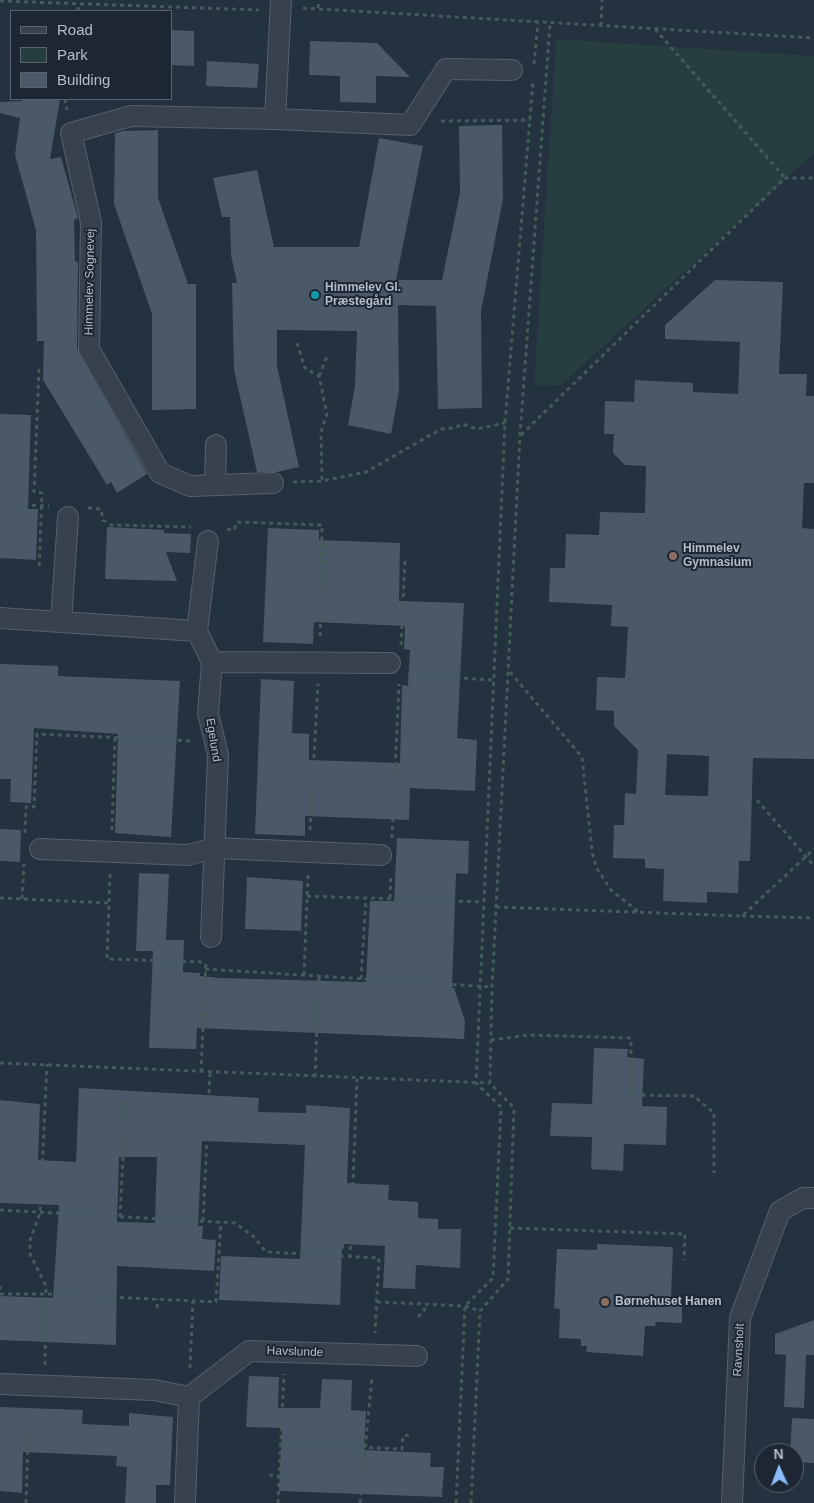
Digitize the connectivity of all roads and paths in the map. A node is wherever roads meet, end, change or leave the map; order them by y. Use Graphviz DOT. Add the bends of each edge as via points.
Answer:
graph roads {
  1 [pos="319,0"];
  2 [pos="602,0"];
  3 [pos="0,1"];
  4 [pos="79,3"];
  5 [pos="281,5"];
  6 [pos="318,8"];
  7 [pos="78,10"];
  8 [pos="538,23"];
  9 [pos="550,24"];
  10 [pos="601,26"];
  11 [pos="655,29"];
  12 [pos="814,38"];
  13 [pos="512,70"];
  14 [pos="275,119"];
  15 [pos="530,120"];
  16 [pos="410,125"];
  17 [pos="785,178"];
  18 [pos="814,178"];
  19 [pos="297,343"];
  20 [pos="328,354"];
  21 [pos="39,369"];
  22 [pos="320,376"];
  23 [pos="505,423"];
  24 [pos="520,435"];
  25 [pos="216,445"];
  26 [pos="322,481"];
  27 [pos="272,484"];
  28 [pos="215,486"];
  29 [pos="0,504"];
  30 [pos="42,506"];
  31 [pos="68,510"];
  32 [pos="209,532"];
  33 [pos="405,560"];
  34 [pos="39,572"];
  35 [pos="0,618"];
  36 [pos="61,622"];
  37 [pos="197,631"];
  38 [pos="395,658"];
  39 [pos="212,662"];
  40 [pos="319,663"];
  41 [pos="510,671"];
  42 [pos="493,680"];
  43 [pos="115,737"];
  44 [pos="215,743"];
  45 [pos="757,800"];
  46 [pos="214,848"];
  47 [pos="30,849"];
  48 [pos="814,849"];
  49 [pos="111,852"];
  50 [pos="309,852"];
  51 [pos="388,855"];
  52 [pos="806,857"];
  53 [pos="814,866"];
  54 [pos="307,896"];
  55 [pos="0,898"];
  56 [pos="366,898"];
  57 [pos="390,898"];
  58 [pos="22,899"];
  59 [pos="483,902"];
  60 [pos="108,903"];
  61 [pos="496,907"];
  62 [pos="640,913"];
  63 [pos="742,916"];
  64 [pos="814,918"];
  65 [pos="211,937"];
  66 [pos="206,962"];
  67 [pos="206,969"];
  68 [pos="304,975"];
  69 [pos="319,976"];
  70 [pos="361,979"];
  71 [pos="480,986"];
  72 [pos="492,987"];
  73 [pos="491,1040"];
  74 [pos="0,1063"];
  75 [pos="47,1064"];
  76 [pos="201,1072"];
  77 [pos="210,1073"];
  78 [pos="315,1078"];
  79 [pos="356,1079"];
  80 [pos="476,1083"];
  81 [pos="490,1084"];
  82 [pos="126,1098"];
  83 [pos="714,1173"];
  84 [pos="814,1198"];
  85 [pos="0,1210"];
  86 [pos="40,1213"];
  87 [pos="120,1217"];
  88 [pos="203,1221"];
  89 [pos="221,1222"];
  90 [pos="510,1228"];
  91 [pos="350,1258"];
  92 [pos="684,1260"];
  93 [pos="0,1286"];
  94 [pos="46,1294"];
  95 [pos="158,1299"];
  96 [pos="193,1301"];
  97 [pos="377,1302"];
  98 [pos="424,1304"];
  99 [pos="465,1306"];
  100 [pos="157,1308"];
  101 [pos="480,1311"];
  102 [pos="418,1317"];
  103 [pos="285,1352"];
  104 [pos="375,1354"];
  105 [pos="417,1356"];
  106 [pos="0,1384"];
  107 [pos="42,1386"];
  108 [pos="189,1397"];
  109 [pos="412,1435"];
  110 [pos="281,1444"];
  111 [pos="366,1447"];
  112 [pos="269,1475"];
  113 [pos="280,1476"];
  114 [pos="26,1503"];
  115 [pos="184,1503"];
  116 [pos="278,1503"];
  117 [pos="360,1503"];
  118 [pos="456,1503"];
  119 [pos="471,1503"];
  120 [pos="732,1503"];
  1 -- 6 [label="path"];
  2 -- 10 [label="path"];
  3 -- 4 [label="path"];
  4 -- 5 [label="path"];
  4 -- 7 [label="path"];
  5 -- 6 [label="path"];
  5 -- 14 [label="street"];
  6 -- 8 [label="path"];
  8 -- 9 [label="path"];
  8 -- 15 [label="path"];
  9 -- 10 [label="path"];
  9 -- 24 [label="path"];
  10 -- 11 [label="path"];
  11 -- 12 [label="path"];
  11 -- 17 [label="path"];
  13 -- 16 [label="street" via="446,69"];
  14 -- 16 [label="street, Himmelev Sognevej"];
  14 -- 28 [label="street, Himmelev Sognevej" via="131,116 71,133 91,222 89,349 160,473 190,486"];
  15 -- 16 [label="path" via="446,120"];
  15 -- 23 [label="path"];
  17 -- 18 [label="path"];
  17 -- 24 [label="path"];
  19 -- 22 [label="path" via="305,368"];
  20 -- 22 [label="path"];
  21 -- 30 [label="path" via="34,492 42,493"];
  22 -- 26 [label="path" via="327,414 321,432"];
  23 -- 26 [label="path" via="477,429 462,424 441,430 366,472"];
  23 -- 42 [label="path"];
  24 -- 41 [label="path"];
  25 -- 28 [label="street"];
  26 -- 27 [label="path"];
  27 -- 28 [label="street, Himmelev Sognevej"];
  29 -- 30 [label="path"];
  30 -- 31 [label="path"];
  30 -- 34 [label="path"];
  31 -- 32 [label="path" via="101,509 103,520 111,525"];
  31 -- 36 [label="street"];
  32 -- 37 [label="street"];
  32 -- 40 [label="path" via="234,530 237,522 322,525"];
  33 -- 38 [label="path"];
  35 -- 36 [label="street"];
  36 -- 37 [label="street"];
  37 -- 39 [label="street"];
  38 -- 40 [label="street"];
  39 -- 40 [label="street"];
  39 -- 44 [label="street, Egelund" via="208,713"];
  40 -- 50 [label="path"];
  41 -- 61 [label="path"];
  41 -- 62 [label="path" via="582,757 596,867 611,890"];
  42 -- 51 [label="path" via="400,675"];
  42 -- 59 [label="path"];
  43 -- 44 [label="path"];
  43 -- 47 [label="path" via="37,734 34,807 26,807"];
  43 -- 49 [label="path"];
  44 -- 46 [label="street, Egelund" via="218,755"];
  45 -- 52 [label="path"];
  46 -- 49 [label="street" via="188,855"];
  46 -- 50 [label="street"];
  46 -- 65 [label="street, Egelund"];
  47 -- 49 [label="street"];
  47 -- 58 [label="path"];
  48 -- 52 [label="path"];
  49 -- 60 [label="path"];
  50 -- 51 [label="street"];
  50 -- 54 [label="path"];
  51 -- 57 [label="path"];
  52 -- 53 [label="path"];
  52 -- 63 [label="path"];
  54 -- 56 [label="path"];
  54 -- 68 [label="path"];
  55 -- 58 [label="path"];
  56 -- 57 [label="path"];
  56 -- 70 [label="path"];
  57 -- 59 [label="path"];
  58 -- 60 [label="path"];
  59 -- 71 [label="path"];
  60 -- 66 [label="path" via="107,960"];
  61 -- 62 [label="path"];
  61 -- 72 [label="path"];
  62 -- 63 [label="path"];
  63 -- 64 [label="path"];
  65 -- 66 [label="path" via="207,941"];
  66 -- 67 [label="path"];
  67 -- 68 [label="path"];
  67 -- 76 [label="path"];
  68 -- 69 [label="path"];
  69 -- 70 [label="path"];
  69 -- 78 [label="path"];
  70 -- 71 [label="path"];
  71 -- 72 [label="path"];
  71 -- 80 [label="path"];
  72 -- 73 [label="path"];
  73 -- 81 [label="path"];
  73 -- 83 [label="path" via="529,1035 631,1038 631,1095 694,1096 714,1113"];
  74 -- 75 [label="path"];
  75 -- 76 [label="path"];
  75 -- 86 [label="path"];
  76 -- 77 [label="path"];
  77 -- 78 [label="path"];
  77 -- 88 [label="path"];
  78 -- 79 [label="path"];
  79 -- 80 [label="path"];
  79 -- 91 [label="path"];
  80 -- 81 [label="path"];
  80 -- 99 [label="path" via="501,1107 493,1278"];
  81 -- 90 [label="path" via="514,1108"];
  82 -- 87 [label="path"];
  84 -- 120 [label="street, Ravnsholt" via="803,1198 780,1211 740,1318"];
  85 -- 86 [label="path"];
  86 -- 87 [label="path"];
  86 -- 94 [label="path" via="30,1240 30,1254 46,1286"];
  87 -- 88 [label="path"];
  88 -- 89 [label="path"];
  89 -- 91 [label="path" via="235,1224 253,1236 266,1252"];
  89 -- 96 [label="path" via="216,1302"];
  90 -- 92 [label="path" via="685,1234"];
  90 -- 101 [label="path" via="508,1279"];
  91 -- 97 [label="path" via="379,1258"];
  93 -- 94 [label="path" via="0,1294"];
  94 -- 95 [label="path"];
  94 -- 107 [label="path"];
  95 -- 96 [label="path"];
  95 -- 100 [label="path"];
  96 -- 108 [label="path"];
  97 -- 98 [label="path"];
  97 -- 104 [label="path"];
  98 -- 99 [label="path"];
  98 -- 102 [label="path" via="424,1311"];
  99 -- 101 [label="path"];
  99 -- 118 [label="path"];
  101 -- 119 [label="path"];
  103 -- 104 [label="street, Havslunde"];
  103 -- 108 [label="street, Havslunde" via="249,1351"];
  103 -- 110 [label="path"];
  104 -- 105 [label="street, Havslunde"];
  104 -- 111 [label="path"];
  106 -- 107 [label="street"];
  107 -- 108 [label="street" via="154,1390"];
  107 -- 114 [label="path" via="39,1405 30,1408"];
  108 -- 115 [label="street"];
  109 -- 111 [label="path" via="403,1436 402,1449"];
  110 -- 111 [label="path"];
  110 -- 113 [label="path"];
  111 -- 117 [label="path"];
  112 -- 113 [label="path"];
  113 -- 116 [label="path"];
}
